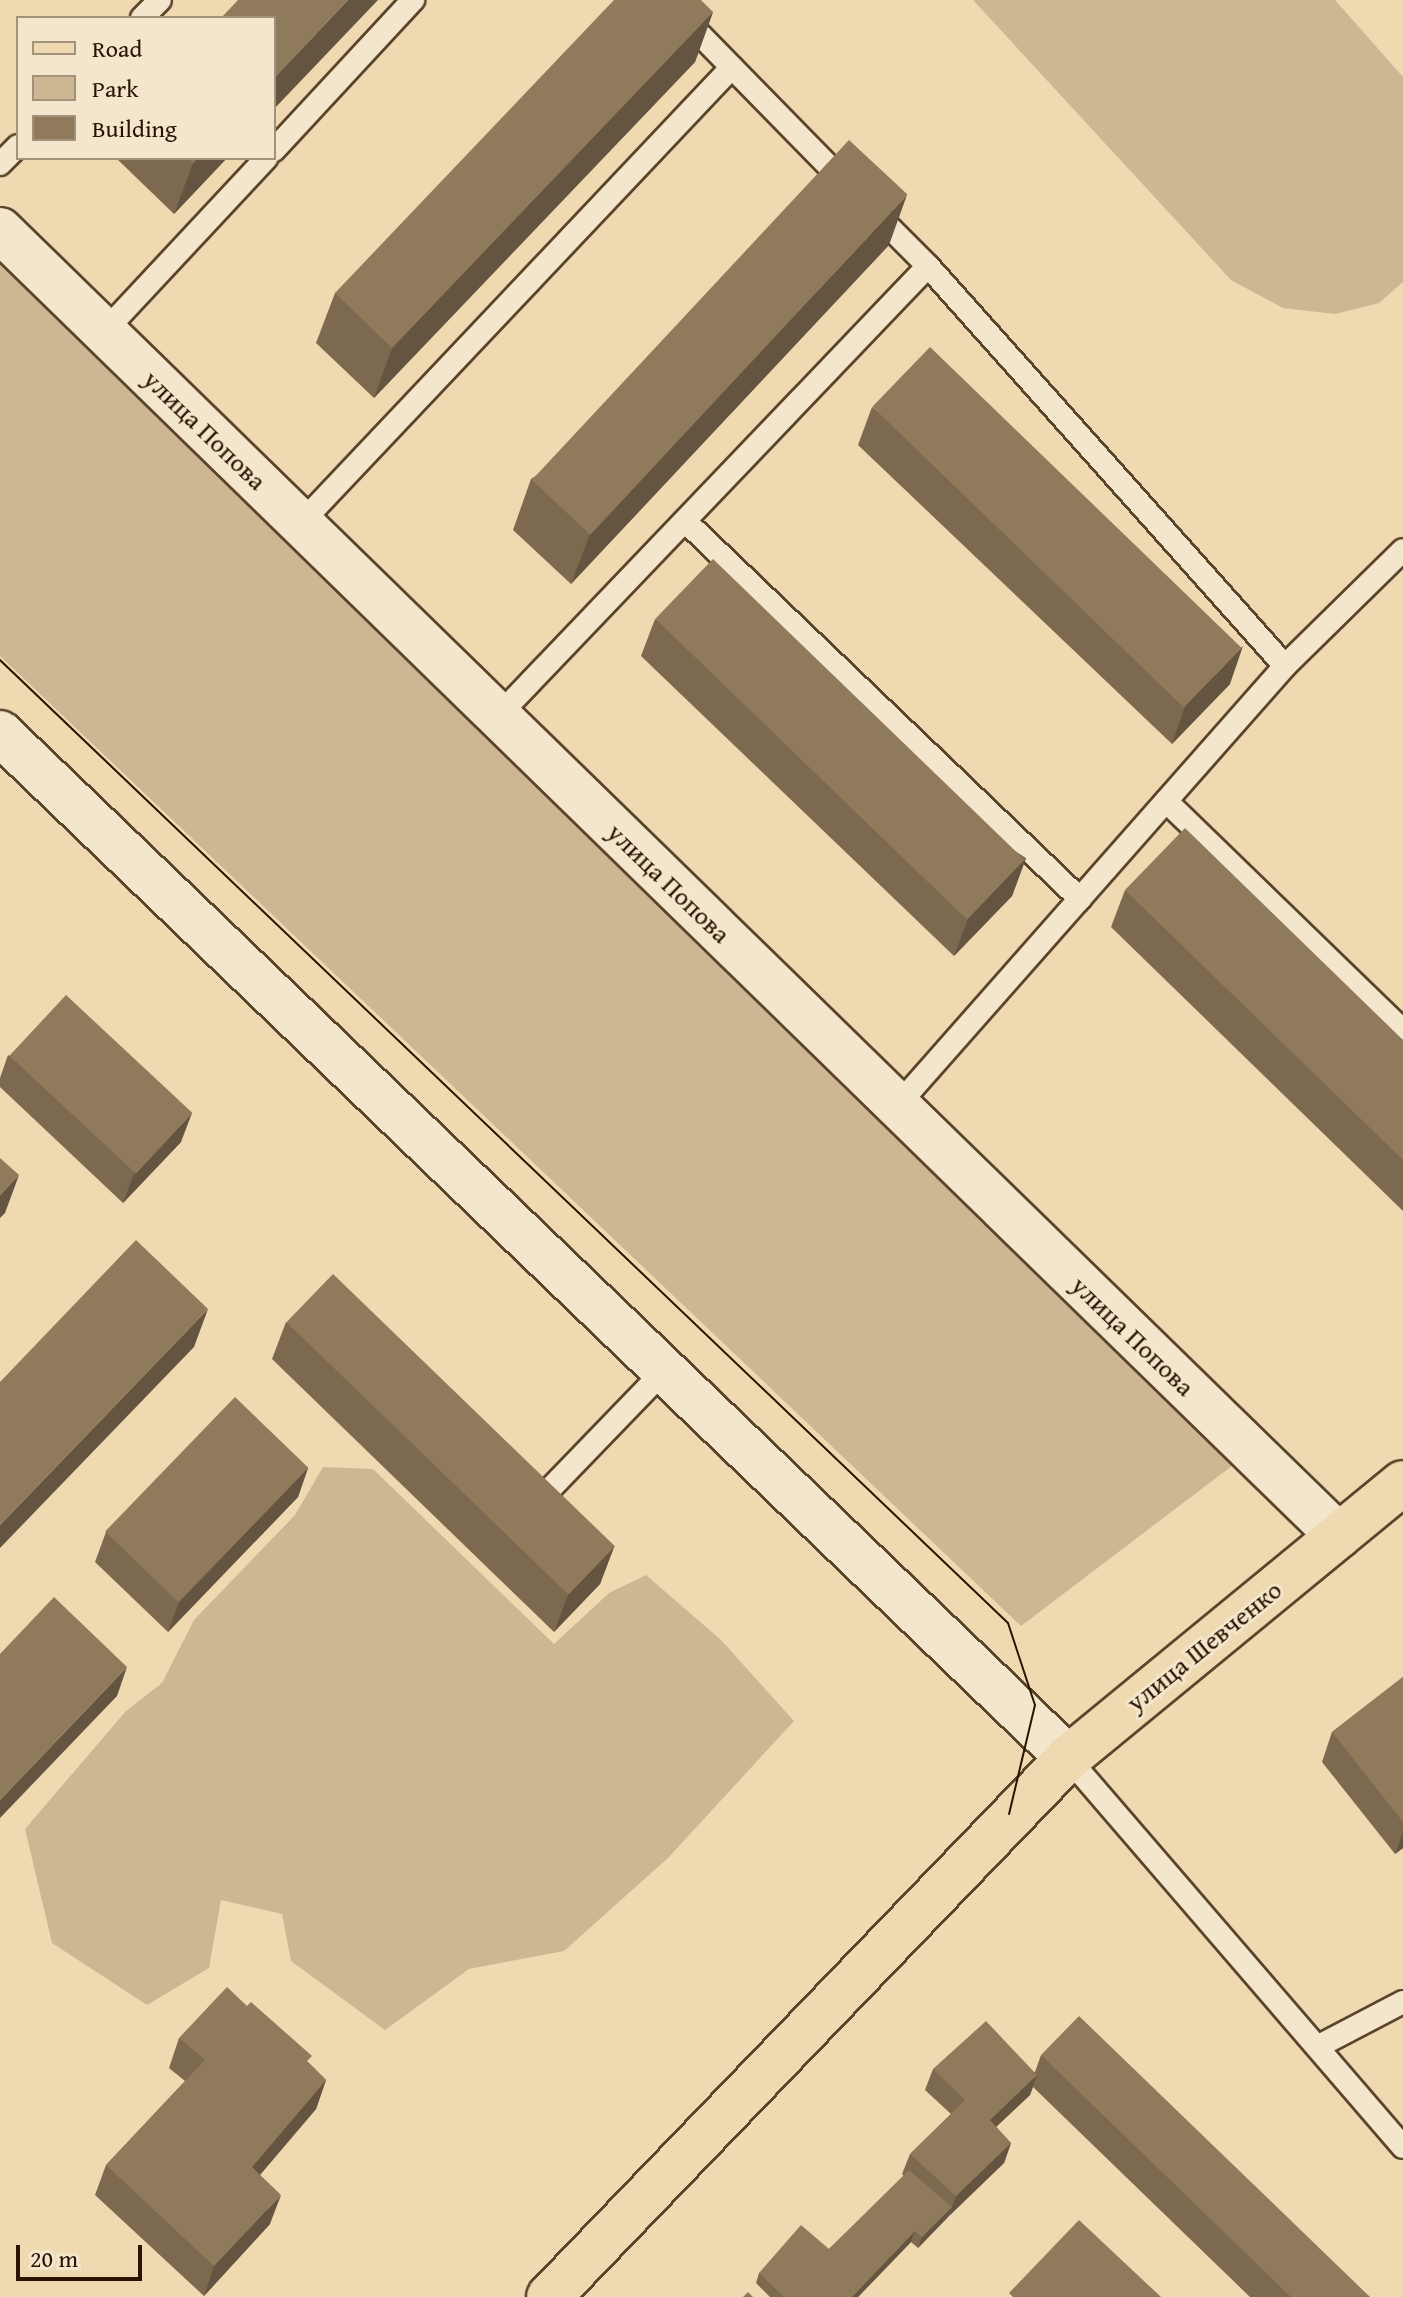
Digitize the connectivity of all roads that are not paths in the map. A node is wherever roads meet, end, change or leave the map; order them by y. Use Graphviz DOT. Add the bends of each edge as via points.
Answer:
graph roads {
  1 [pos="160,0"];
  2 [pos="413,0"];
  3 [pos="666,0"];
  4 [pos="144,16"];
  5 [pos="732,67"];
  6 [pos="16,148"];
  7 [pos="276,148"];
  8 [pos="264,160"];
  9 [pos="0,164"];
  10 [pos="0,230"];
  11 [pos="928,266"];
  12 [pos="104,332"];
  13 [pos="685,521"];
  14 [pos="301,523"];
  15 [pos="1403,550"];
  16 [pos="1285,666"];
  17 [pos="498,716"];
  18 [pos="6,752"];
  19 [pos="1166,801"];
  20 [pos="1080,899"];
  21 [pos="1403,1031"];
  22 [pos="897,1106"];
  23 [pos="665,1370"];
  24 [pos="1403,1483"];
  25 [pos="548,1491"];
  26 [pos="1339,1536"];
  27 [pos="1068,1758"];
  28 [pos="1403,2002"];
  29 [pos="1317,2047"];
  30 [pos="1403,2147"];
  31 [pos="549,2297"];
  1 -- 4 [label="lane"];
  2 -- 7 [label="lane"];
  3 -- 5 [label="lane"];
  5 -- 11 [label="lane"];
  5 -- 14 [label="lane"];
  6 -- 9 [label="lane"];
  8 -- 12 [label="lane"];
  10 -- 12 [label="street, улица Попова"];
  11 -- 13 [label="lane"];
  11 -- 16 [label="lane"];
  12 -- 14 [label="street, улица Попова"];
  13 -- 17 [label="lane"];
  13 -- 20 [label="lane"];
  14 -- 17 [label="street, улица Попова"];
  15 -- 16 [label="lane"];
  16 -- 19 [label="lane"];
  17 -- 22 [label="street, улица Попова"];
  18 -- 23 [label="street"];
  19 -- 20 [label="lane"];
  19 -- 21 [label="lane"];
  20 -- 22 [label="lane"];
  22 -- 26 [label="street, улица Попова"];
  23 -- 25 [label="lane"];
  23 -- 27 [label="street"];
  24 -- 26 [label="main road, улица Шевченко"];
  26 -- 27 [label="main road, улица Шевченко"];
  27 -- 29 [label="lane"];
  27 -- 31 [label="main road, улица Шевченко"];
  28 -- 29 [label="lane"];
  29 -- 30 [label="lane"];
}
